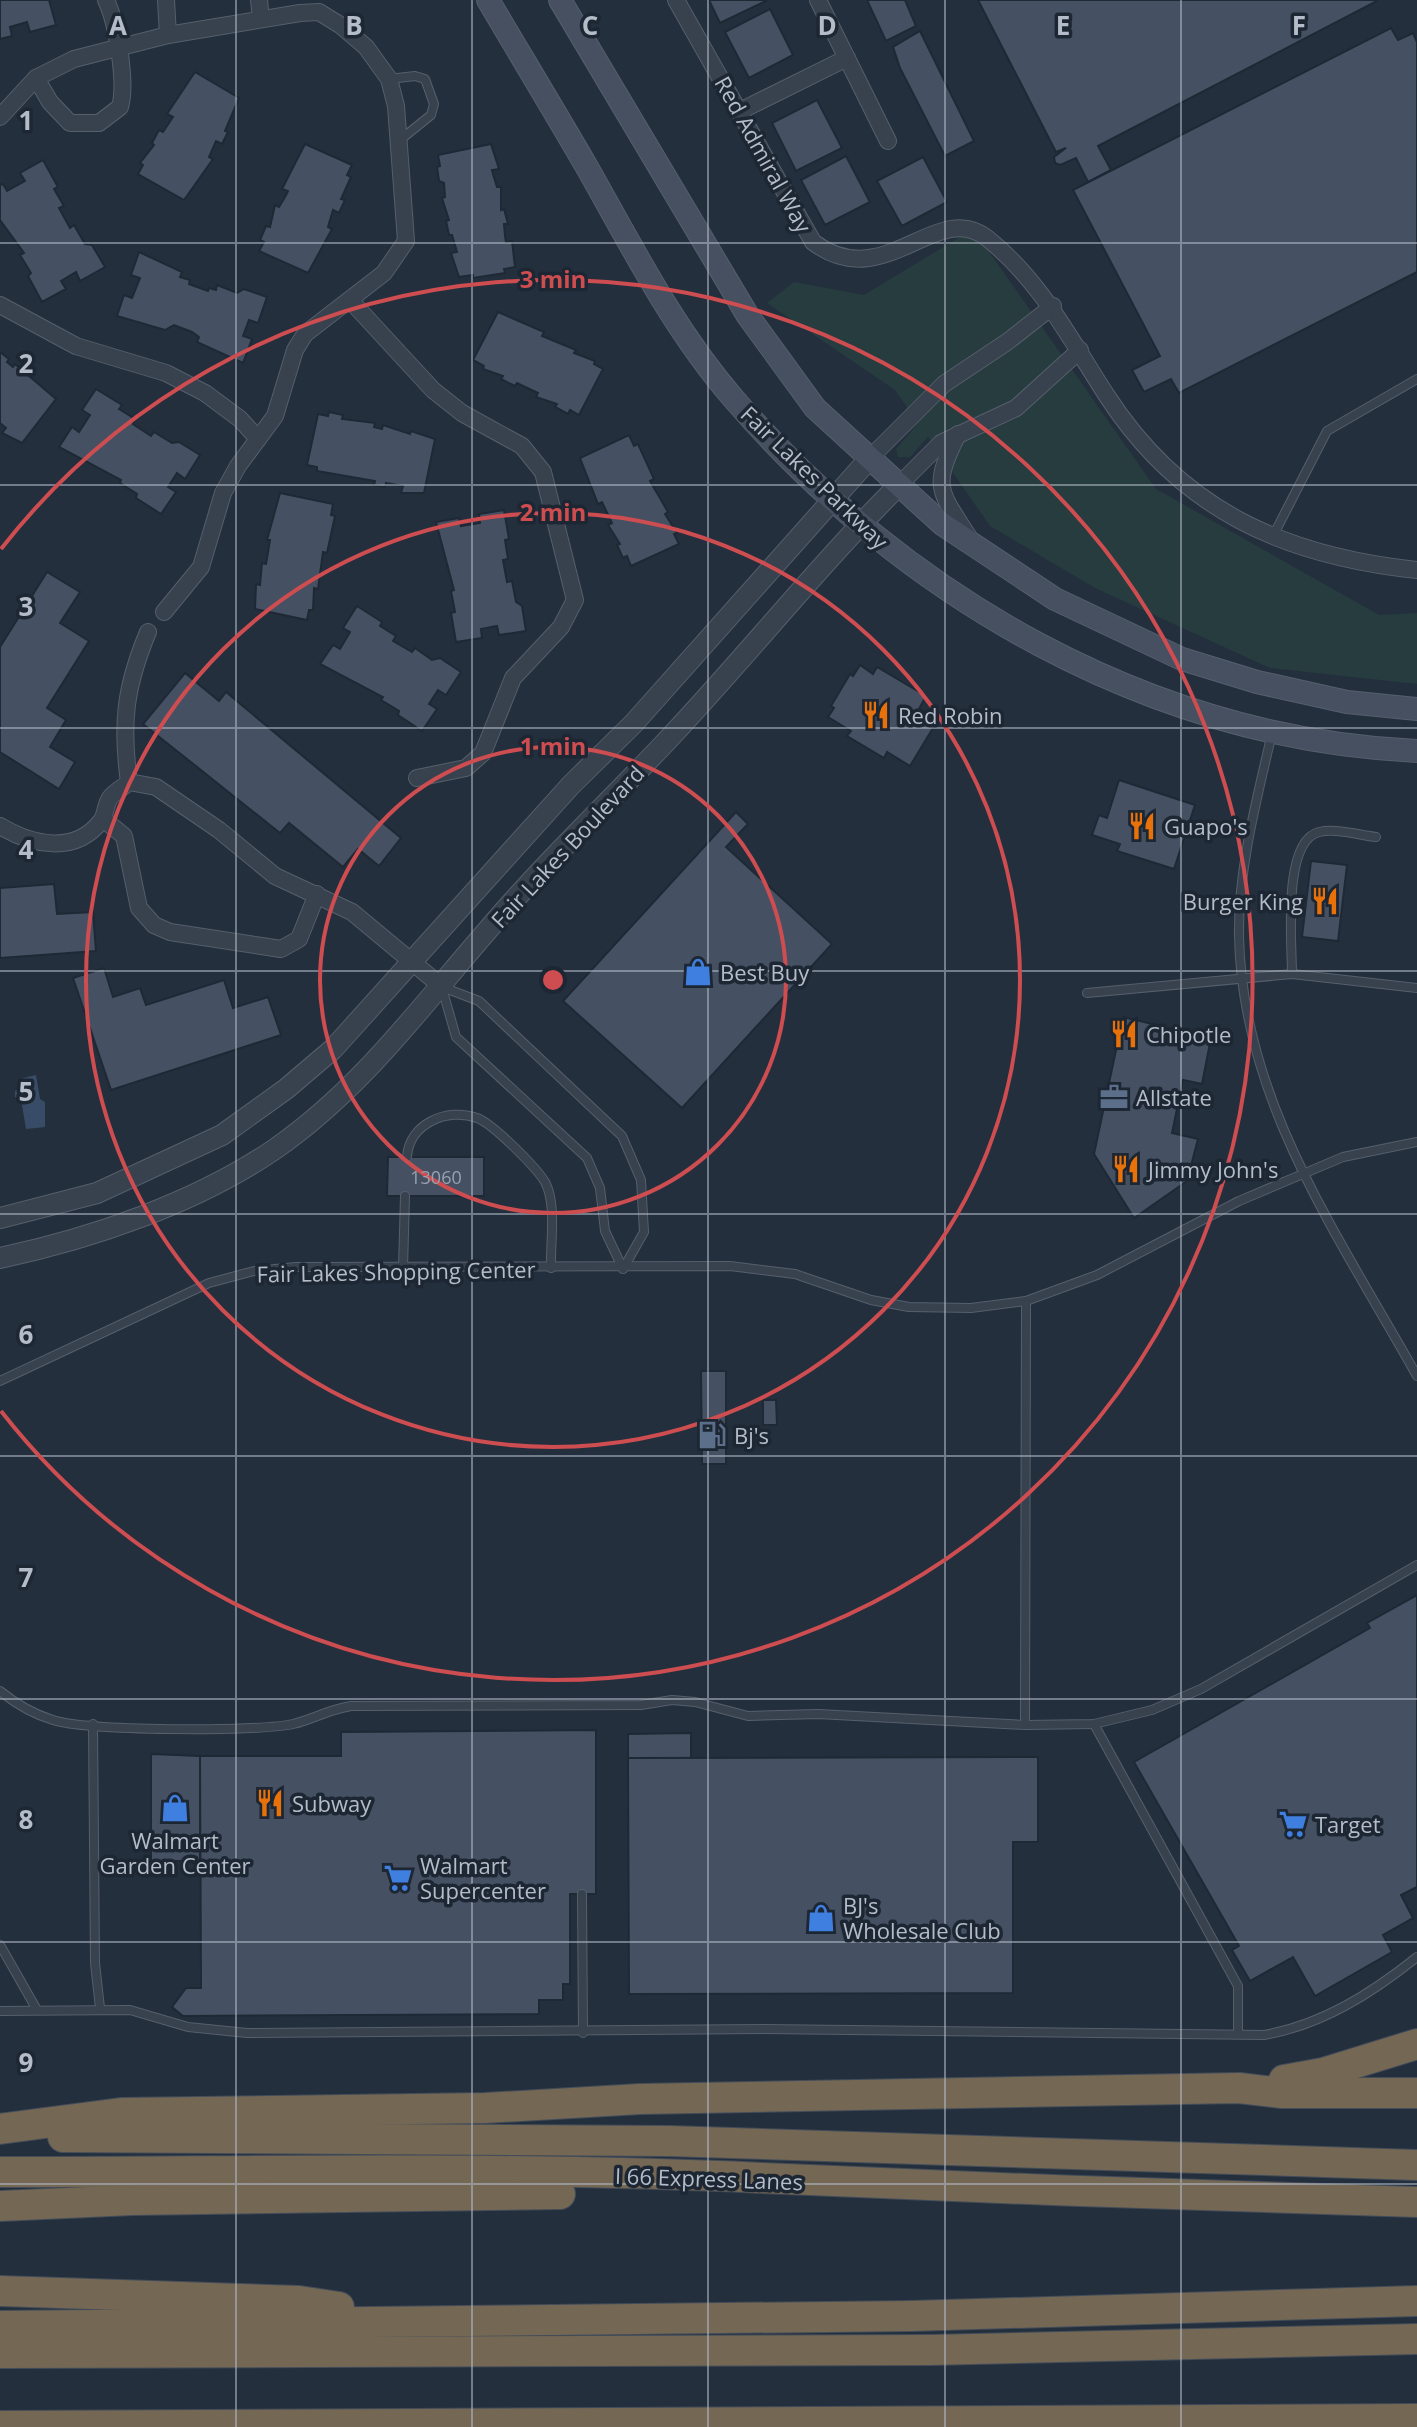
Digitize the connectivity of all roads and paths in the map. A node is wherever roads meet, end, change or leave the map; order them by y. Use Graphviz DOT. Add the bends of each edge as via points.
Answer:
graph roads {
  1 [pos="106,0"];
  2 [pos="166,0"];
  3 [pos="259,0"];
  4 [pos="488,0"];
  5 [pos="560,0"];
  6 [pos="676,0"];
  7 [pos="818,0"];
  8 [pos="321,6"];
  9 [pos="261,19"];
  10 [pos="168,35"];
  11 [pos="117,49"];
  12 [pos="847,58"];
  13 [pos="36,78"];
  14 [pos="389,79"];
  15 [pos="742,110"];
  16 [pos="0,117"];
  17 [pos="400,141"];
  18 [pos="888,141"];
  19 [pos="350,300"];
  20 [pos="0,305"];
  21 [pos="1053,306"];
  22 [pos="1080,350"];
  23 [pos="1417,379"];
  24 [pos="958,434"];
  25 [pos="258,439"];
  26 [pos="869,459"];
  27 [pos="898,486"];
  28 [pos="834,502"];
  29 [pos="859,524"];
  30 [pos="1273,536"];
  31 [pos="975,547"];
  32 [pos="1417,570"];
  33 [pos="164,612"];
  34 [pos="148,632"];
  35 [pos="1417,709"];
  36 [pos="1272,732"];
  37 [pos="1417,751"];
  38 [pos="417,778"];
  39 [pos="129,782"];
  40 [pos="103,819"];
  41 [pos="0,826"];
  42 [pos="1376,837"];
  43 [pos="317,894"];
  44 [pos="413,962"];
  45 [pos="1292,974"];
  46 [pos="1242,980"];
  47 [pos="441,986"];
  48 [pos="1417,988"];
  49 [pos="1087,993"];
  50 [pos="1417,1142"];
  51 [pos="407,1157"];
  52 [pos="1304,1174"];
  53 [pos="405,1196"];
  54 [pos="0,1218"];
  55 [pos="0,1258"];
  56 [pos="403,1268"];
  57 [pos="551,1268"];
  58 [pos="623,1269"];
  59 [pos="1026,1301"];
  60 [pos="1417,1376"];
  61 [pos="0,1381"];
  62 [pos="1417,1565"];
  63 [pos="0,1691"];
  64 [pos="93,1724"];
  65 [pos="1094,1724"];
  66 [pos="1025,1725"];
  67 [pos="582,1894"];
  68 [pos="0,1945"];
  69 [pos="1417,1957"];
  70 [pos="100,2008"];
  71 [pos="37,2010"];
  72 [pos="0,2011"];
  73 [pos="583,2033"];
  74 [pos="1238,2034"];
  75 [pos="1417,2044"];
  76 [pos="1239,2088"];
  77 [pos="1417,2093"];
  78 [pos="0,2129"];
  79 [pos="0,2136"];
  80 [pos="1417,2165"];
  81 [pos="0,2172"];
  82 [pos="761,2178"];
  83 [pos="1417,2202"];
  84 [pos="0,2206"];
  85 [pos="0,2291"];
  86 [pos="1417,2301"];
  87 [pos="416,2320"];
  88 [pos="0,2326"];
  89 [pos="1417,2339"];
  90 [pos="0,2353"];
  91 [pos="1225,2419"];
  92 [pos="1417,2419"];
  93 [pos="0,2426"];
  94 [pos="1288,2427"];
  1 -- 11 [label="street"];
  2 -- 10 [label="street"];
  3 -- 9 [label="street"];
  4 -- 28 [label="main road, Fair Lakes Parkway" via="689,339 732,397"];
  5 -- 26 [label="main road" via="748,316 815,408"];
  6 -- 15 [label="street, Red Admiral Way"];
  7 -- 12 [label="street"];
  8 -- 9 [label="street"];
  8 -- 14 [label="street" via="366,47"];
  9 -- 10 [label="street"];
  10 -- 11 [label="street"];
  11 -- 13 [label="street" via="54,66"];
  11 -- 13 [label="street" via="124,92 120,107 99,123 70,123"];
  12 -- 15 [label="street"];
  12 -- 18 [label="street"];
  13 -- 16 [label="street"];
  14 -- 17 [label="street"];
  14 -- 17 [label="lane" via="415,76 425,79 432,90 431,115"];
  15 -- 21 [label="street, Red Admiral Way" via="803,227 827,253 862,261 956,227 973,229"];
  17 -- 19 [label="street" via="406,241 384,273"];
  19 -- 25 [label="street" via="305,334 275,416"];
  19 -- 38 [label="street" via="433,390 462,413 522,446 543,472 575,600 568,617 513,678 483,753 466,768"];
  20 -- 25 [label="street" via="76,346 166,373 205,393"];
  21 -- 22 [label="street"];
  21 -- 26 [label="street, Fair Lakes Boulevard" via="944,384"];
  22 -- 24 [label="street, Fair Lakes Boulevard" via="1016,408"];
  22 -- 30 [label="street" via="1128,429 1161,466 1211,505"];
  23 -- 30 [label="lane" via="1327,431"];
  24 -- 27 [label="street, Fair Lakes Boulevard" via="925,456"];
  24 -- 31 [label="street" via="941,468 940,485"];
  25 -- 33 [label="street" via="223,493 201,567"];
  26 -- 27 [label="main road"];
  26 -- 28 [label="street, Fair Lakes Boulevard"];
  27 -- 29 [label="street, Fair Lakes Boulevard"];
  27 -- 31 [label="main road"];
  28 -- 29 [label="main road, Fair Lakes Parkway"];
  28 -- 44 [label="street, Fair Lakes Boulevard"];
  29 -- 36 [label="main road, Fair Lakes Parkway" via="984,615 1066,660 1133,688"];
  29 -- 47 [label="street, Fair Lakes Boulevard"];
  30 -- 32 [label="street"];
  31 -- 35 [label="main road" via="1055,599 1182,659 1347,702"];
  33 -- 34 [label="lane"];
  34 -- 39 [label="street" via="127,693 123,737"];
  36 -- 37 [label="main road, Fair Lakes Parkway"];
  36 -- 46 [label="lane" via="1243,885"];
  39 -- 40 [label="street" via="110,799"];
  39 -- 43 [label="street" via="156,787 275,876"];
  40 -- 41 [label="street" via="84,839 63,844 35,842"];
  40 -- 43 [label="street" via="124,836 139,908 154,925 170,932 281,949 299,939"];
  42 -- 45 [label="lane" via="1318,832 1303,841 1296,854"];
  43 -- 44 [label="street" via="352,912"];
  44 -- 47 [label="street"];
  44 -- 54 [label="street, Fair Lakes Boulevard" via="333,1049 222,1135 97,1193"];
  45 -- 46 [label="lane"];
  45 -- 48 [label="lane"];
  46 -- 49 [label="lane"];
  46 -- 52 [label="lane" via="1261,1076"];
  47 -- 55 [label="street, Fair Lakes Boulevard" via="361,1077 273,1150 160,1209 94,1235"];
  47 -- 58 [label="lane" via="456,1037 587,1158 600,1188 605,1231"];
  47 -- 58 [label="lane" via="479,1001 622,1136 641,1180 644,1232"];
  50 -- 52 [label="lane, Fair Lakes Shopping Center" via="1343,1157"];
  51 -- 57 [label="lane" via="415,1133 430,1120 463,1115 489,1124 545,1182"];
  52 -- 59 [label="lane, Fair Lakes Shopping Center" via="1239,1201 1097,1275"];
  52 -- 60 [label="lane"];
  53 -- 56 [label="lane"];
  56 -- 57 [label="lane, Fair Lakes Shopping Center"];
  56 -- 61 [label="lane, Fair Lakes Shopping Center" via="296,1267 241,1274 209,1283"];
  57 -- 58 [label="lane, Fair Lakes Shopping Center"];
  58 -- 59 [label="lane, Fair Lakes Shopping Center" via="760,1268 909,1307 971,1308"];
  59 -- 66 [label="lane"];
  62 -- 65 [label="lane" via="1201,1689 1152,1710"];
  63 -- 64 [label="lane" via="57,1722"];
  64 -- 66 [label="lane" via="271,1727 351,1706 641,1705 672,1700 748,1716 818,1714"];
  64 -- 70 [label="lane"];
  65 -- 66 [label="lane"];
  65 -- 74 [label="lane" via="1238,1986"];
  67 -- 73 [label="lane"];
  68 -- 71 [label="lane"];
  69 -- 74 [label="lane" via="1328,2016 1292,2030"];
  70 -- 71 [label="lane"];
  70 -- 73 [label="lane" via="247,2033"];
  71 -- 72 [label="lane"];
  73 -- 74 [label="lane" via="780,2029"];
  75 -- 76 [label="highway" via="1323,2073"];
  76 -- 77 [label="highway"];
  76 -- 78 [label="highway" via="121,2113"];
  79 -- 80 [label="highway" via="669,2141"];
  81 -- 82 [label="highway, I 66 Express Lanes"];
  82 -- 83 [label="highway, I 66 Express Lanes"];
  82 -- 84 [label="highway" via="634,2193"];
  85 -- 87 [label="highway" via="299,2301"];
  86 -- 87 [label="highway" via="926,2316"];
  87 -- 88 [label="highway"];
  89 -- 90 [label="highway" via="930,2350"];
  91 -- 92 [label="highway"];
  91 -- 93 [label="highway"];
  91 -- 94 [label="highway"];
}
